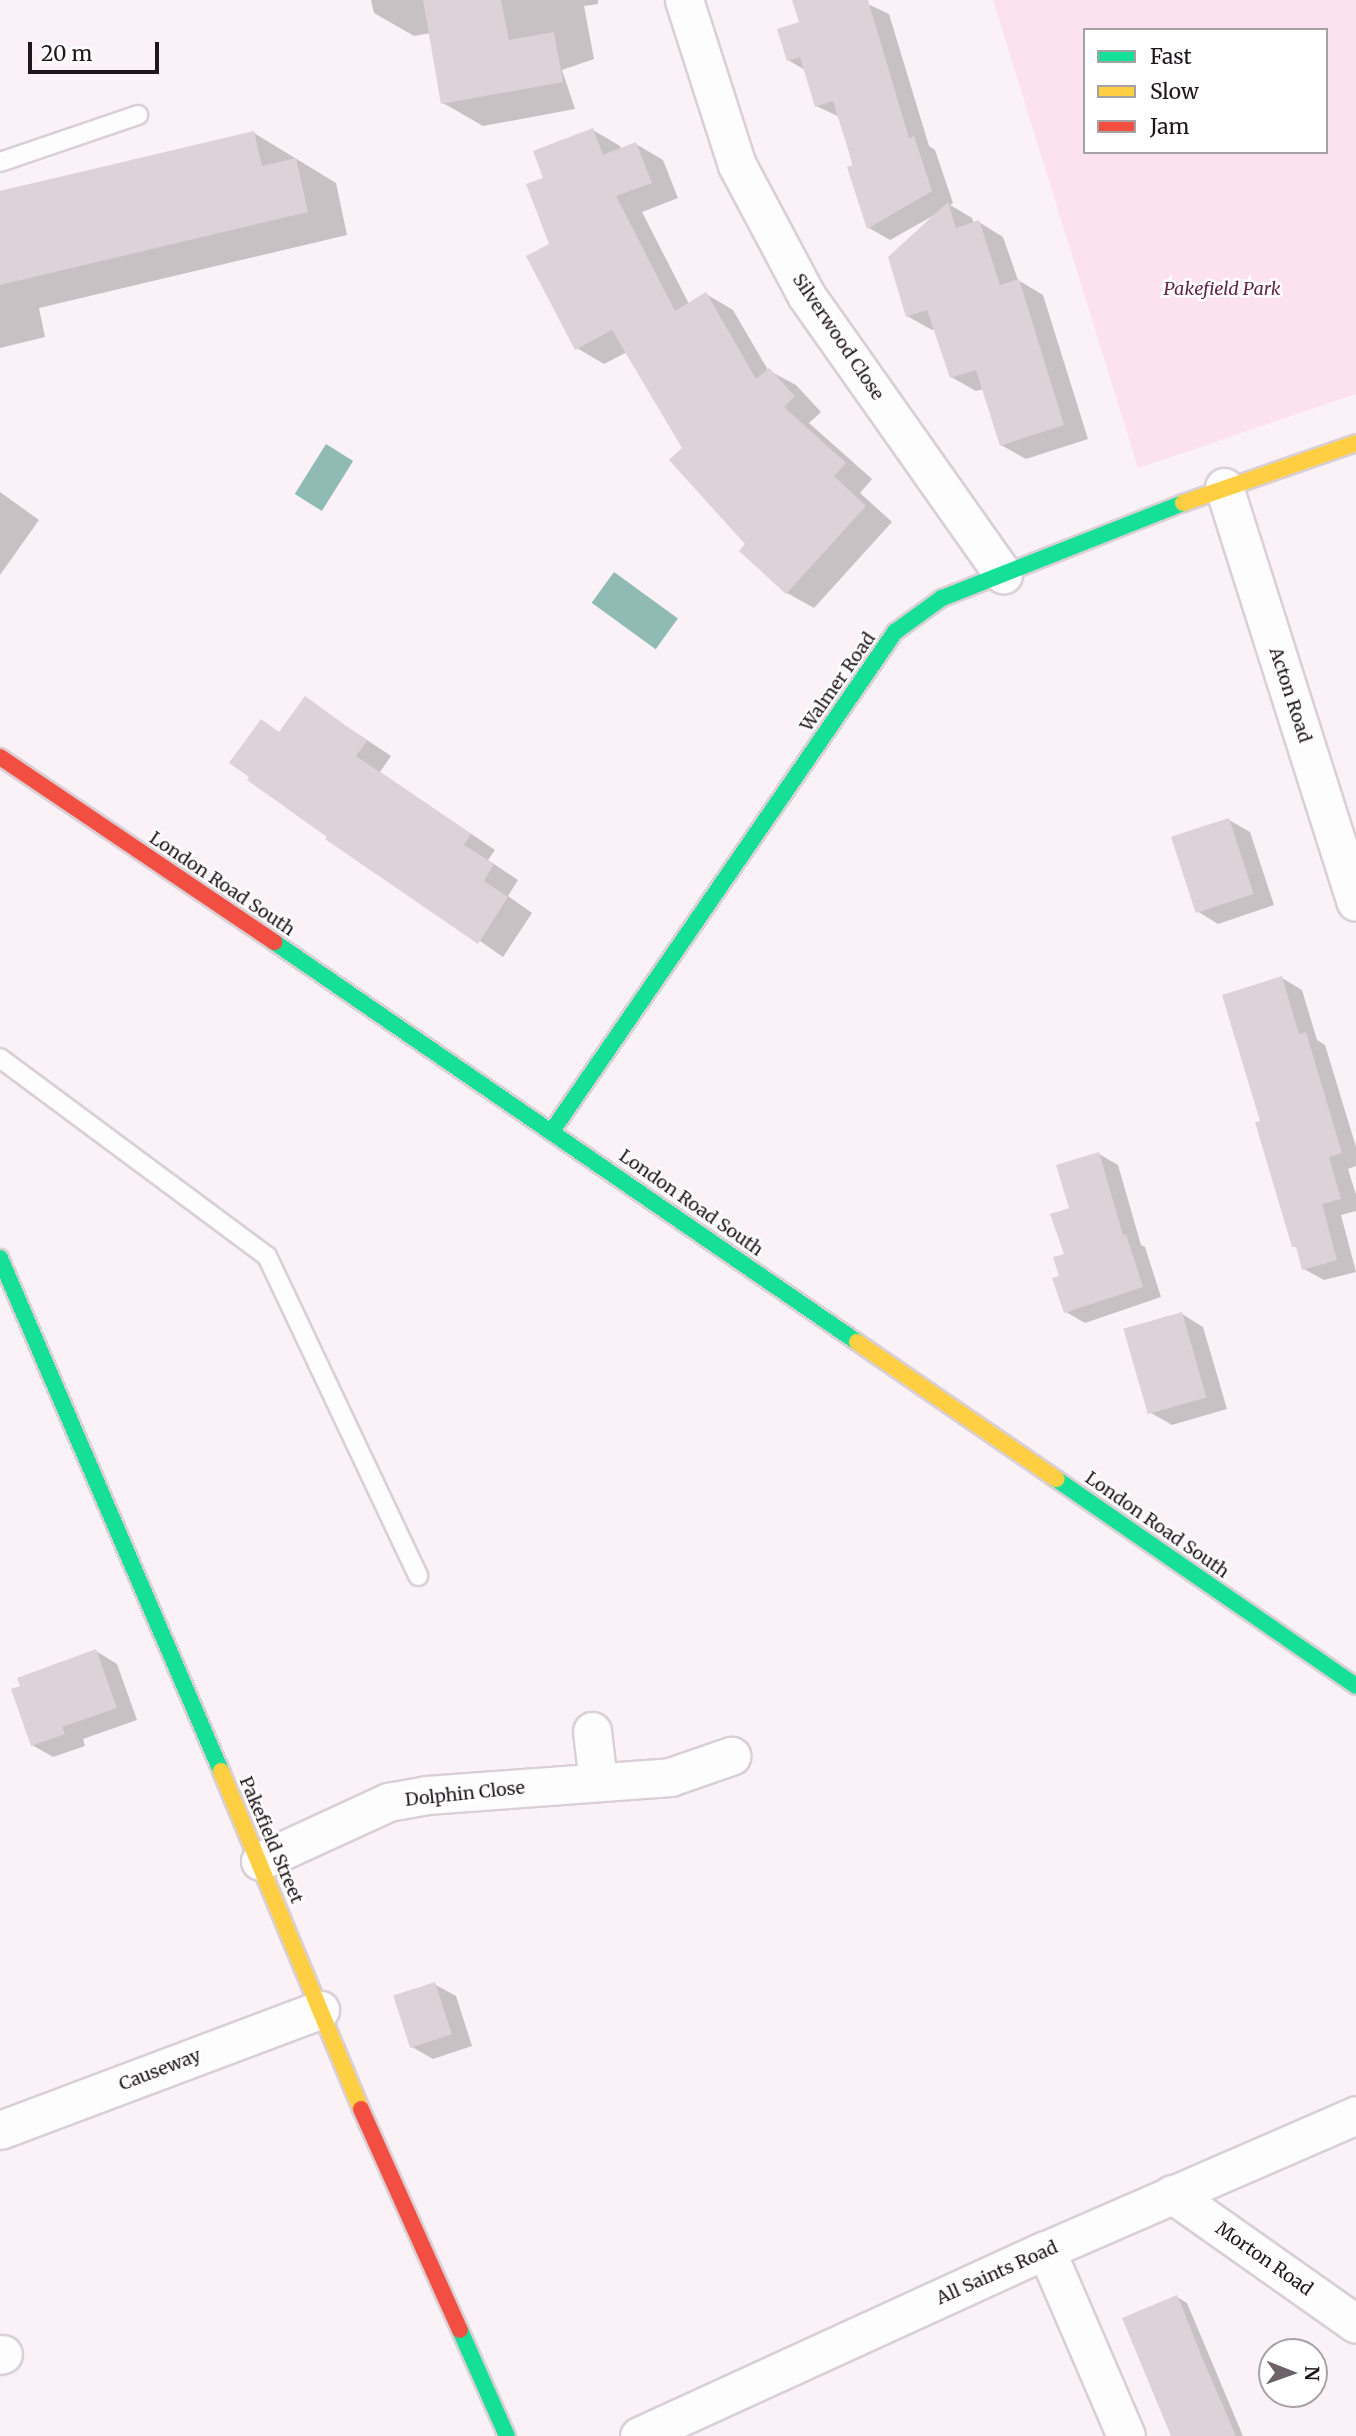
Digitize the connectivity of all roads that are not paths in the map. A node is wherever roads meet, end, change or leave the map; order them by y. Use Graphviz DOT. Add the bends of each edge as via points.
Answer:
graph roads {
  1 [pos="684,0"];
  2 [pos="138,115"];
  3 [pos="0,162"];
  4 [pos="1356,443"];
  5 [pos="1224,487"];
  6 [pos="1003,574"];
  7 [pos="0,757"];
  8 [pos="1356,902"];
  9 [pos="0,1058"];
  10 [pos="552,1130"];
  11 [pos="0,1258"];
  12 [pos="418,1576"];
  13 [pos="1356,1686"];
  14 [pos="592,1731"];
  15 [pos="731,1756"];
  16 [pos="598,1782"];
  17 [pos="260,1861"];
  18 [pos="320,2010"];
  19 [pos="1356,2115"];
  20 [pos="0,2130"];
  21 [pos="1172,2194"];
  22 [pos="1046,2250"];
  23 [pos="1356,2324"];
  24 [pos="507,2436"];
  25 [pos="639,2436"];
  26 [pos="1126,2436"];
  1 -- 6 [label="street, Silverwood Close" via="737,165 806,295"];
  2 -- 3 [label="lane"];
  4 -- 5 [label="street, Walmer Road"];
  5 -- 6 [label="street, Walmer Road"];
  5 -- 8 [label="street, Acton Road"];
  6 -- 10 [label="street, Walmer Road" via="943,598 895,632"];
  7 -- 10 [label="street, London Road South"];
  9 -- 12 [label="lane" via="267,1256"];
  10 -- 13 [label="street, London Road South"];
  11 -- 17 [label="street, Pakefield Street"];
  14 -- 16 [label="street"];
  15 -- 16 [label="street, Dolphin Close" via="670,1777"];
  16 -- 17 [label="street, Dolphin Close" via="387,1802"];
  17 -- 18 [label="street, Pakefield Street"];
  18 -- 20 [label="street, Causeway"];
  18 -- 24 [label="street, Pakefield Street"];
  19 -- 21 [label="street, All Saints Road"];
  21 -- 22 [label="street, All Saints Road"];
  21 -- 23 [label="street, Morton Road"];
  22 -- 25 [label="street, All Saints Road"];
  22 -- 26 [label="street"];
}
